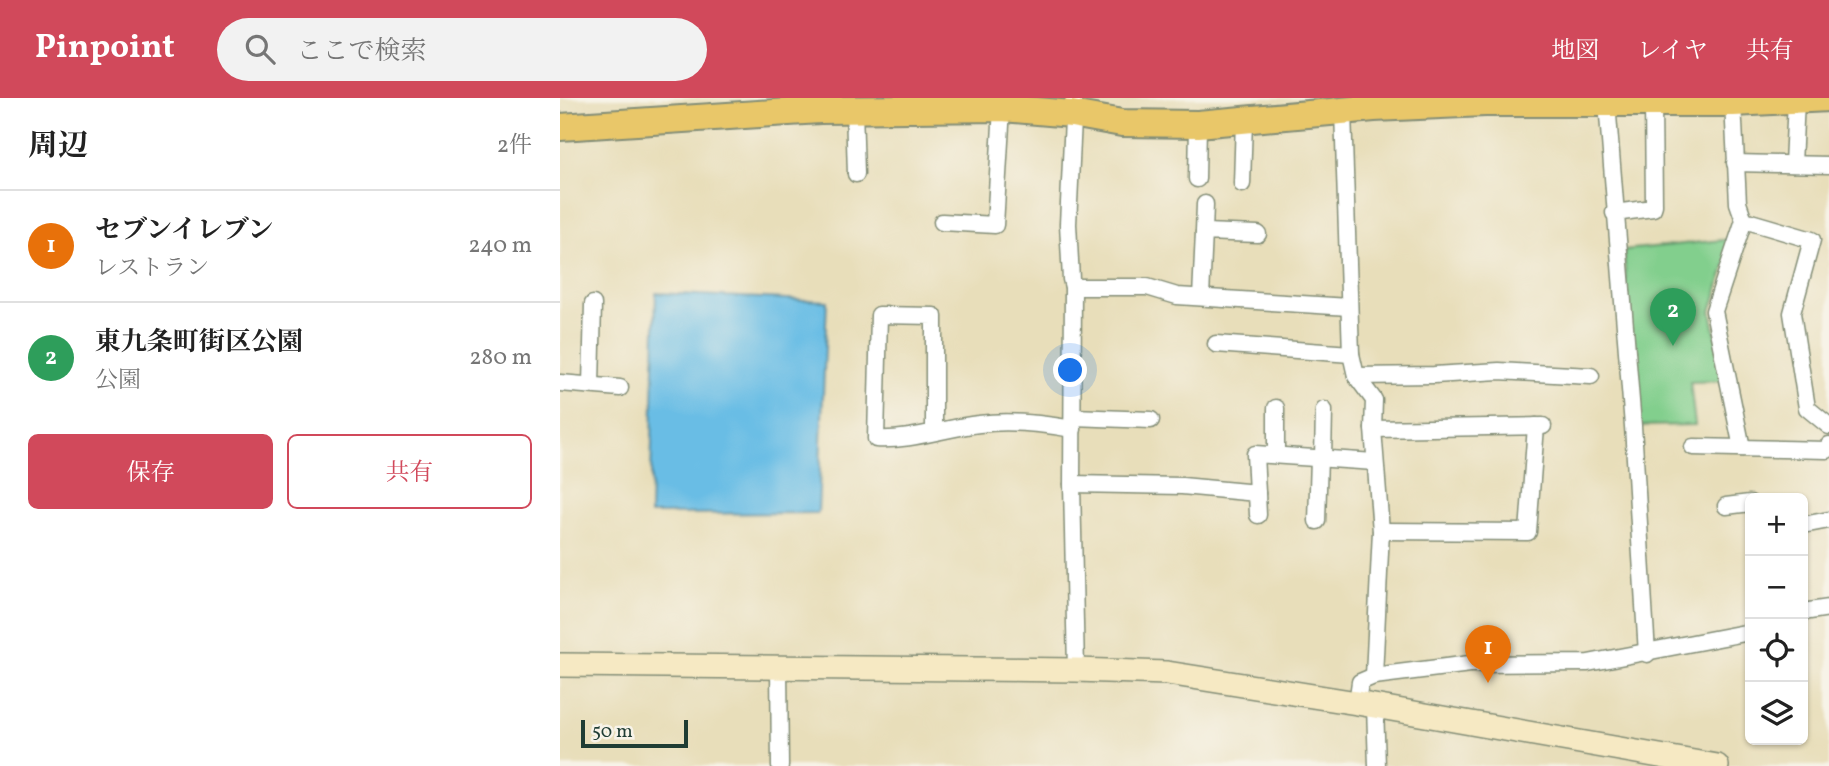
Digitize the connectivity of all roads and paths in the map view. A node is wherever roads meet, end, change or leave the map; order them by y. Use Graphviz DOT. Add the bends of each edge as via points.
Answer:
graph roads {
  1 [pos="1829,98"];
  2 [pos="1796,100"];
  3 [pos="1373,103"];
  4 [pos="1607,103"];
  5 [pos="1653,103"];
  6 [pos="1733,103"];
  7 [pos="1073,106"];
  8 [pos="1002,108"];
  9 [pos="854,109"];
  10 [pos="1342,111"];
  11 [pos="1244,120"];
  12 [pos="1198,124"];
  13 [pos="560,127"];
  14 [pos="1735,163"];
  15 [pos="1793,164"];
  16 [pos="1829,165"];
  17 [pos="856,174"];
  18 [pos="1197,179"];
  19 [pos="1242,184"];
  20 [pos="1205,204"];
  21 [pos="1614,213"];
  22 [pos="1744,220"];
  23 [pos="942,222"];
  24 [pos="1204,232"];
  25 [pos="1258,234"];
  26 [pos="1073,287"];
  27 [pos="1201,298"];
  28 [pos="593,304"];
  29 [pos="1349,307"];
  30 [pos="1216,344"];
  31 [pos="1351,354"];
  32 [pos="1356,376"];
  33 [pos="1591,376"];
  34 [pos="560,383"];
  35 [pos="591,385"];
  36 [pos="620,388"];
  37 [pos="1276,408"];
  38 [pos="1324,410"];
  39 [pos="1151,419"];
  40 [pos="1073,423"];
  41 [pos="1829,426"];
  42 [pos="1373,429"];
  43 [pos="934,431"];
  44 [pos="1829,445"];
  45 [pos="1693,447"];
  46 [pos="1742,448"];
  47 [pos="1276,455"];
  48 [pos="1321,458"];
  49 [pos="1375,462"];
  50 [pos="1072,485"];
  51 [pos="1257,492"];
  52 [pos="1745,504"];
  53 [pos="1727,506"];
  54 [pos="1258,515"];
  55 [pos="1829,520"];
  56 [pos="1317,521"];
  57 [pos="1808,524"];
  58 [pos="1381,531"];
  59 [pos="1829,608"];
  60 [pos="1808,611"];
  61 [pos="1745,633"];
  62 [pos="1647,654"];
  63 [pos="560,665"];
  64 [pos="779,667"];
  65 [pos="1076,670"];
  66 [pos="1374,676"];
  67 [pos="1366,705"];
  68 [pos="780,766"];
  69 [pos="1377,766"];
  70 [pos="1717,766"];
  1 -- 2 [label="main road"];
  2 -- 6 [label="main road"];
  2 -- 15 [label="street"];
  3 -- 4 [label="main road"];
  3 -- 10 [label="main road"];
  4 -- 5 [label="main road"];
  4 -- 21 [label="street"];
  5 -- 6 [label="main road"];
  5 -- 21 [label="street" via="1653,208"];
  6 -- 14 [label="street"];
  7 -- 8 [label="main road"];
  7 -- 12 [label="main road" via="1122,123"];
  7 -- 26 [label="street" via="1068,224"];
  8 -- 9 [label="main road"];
  8 -- 23 [label="street" via="995,225"];
  9 -- 13 [label="main road"];
  9 -- 17 [label="street"];
  10 -- 11 [label="main road"];
  10 -- 29 [label="street"];
  11 -- 12 [label="main road"];
  11 -- 19 [label="street"];
  12 -- 18 [label="street"];
  14 -- 15 [label="street"];
  14 -- 22 [label="street"];
  15 -- 16 [label="street"];
  20 -- 24 [label="street"];
  21 -- 62 [label="street"];
  22 -- 41 [label="street" via="1812,240 1792,313 1807,408"];
  22 -- 46 [label="street" via="1714,311"];
  24 -- 25 [label="street"];
  24 -- 27 [label="street"];
  26 -- 27 [label="street" via="1147,287"];
  26 -- 40 [label="street"];
  27 -- 29 [label="street"];
  28 -- 35 [label="street"];
  29 -- 31 [label="street"];
  30 -- 31 [label="street"];
  31 -- 32 [label="street"];
  32 -- 33 [label="street" via="1499,371"];
  32 -- 42 [label="street" via="1374,400"];
  34 -- 35 [label="street"];
  35 -- 36 [label="street"];
  37 -- 47 [label="street"];
  38 -- 48 [label="street"];
  39 -- 40 [label="street"];
  40 -- 43 [label="street" via="982,423"];
  40 -- 50 [label="street"];
  42 -- 49 [label="street"];
  42 -- 58 [label="street" via="1540,426 1528,532"];
  43 -- 43 [label="street" via="901,440 876,439 879,315 934,316"];
  44 -- 46 [label="street" via="1827,450"];
  45 -- 46 [label="street"];
  47 -- 48 [label="street"];
  47 -- 51 [label="street" via="1255,454"];
  48 -- 49 [label="street"];
  48 -- 56 [label="street"];
  49 -- 58 [label="street"];
  50 -- 51 [label="street"];
  50 -- 65 [label="street"];
  51 -- 54 [label="street"];
  52 -- 53 [label="street"];
  55 -- 57 [label="street"];
  58 -- 66 [label="street"];
  59 -- 60 [label="street"];
  61 -- 62 [label="street"];
  62 -- 66 [label="street" via="1588,663 1470,664"];
  63 -- 64 [label="street"];
  64 -- 65 [label="street"];
  64 -- 68 [label="street"];
  65 -- 67 [label="street" via="1177,674"];
  66 -- 67 [label="street" via="1360,682"];
  67 -- 69 [label="street"];
  67 -- 70 [label="street"];
}
